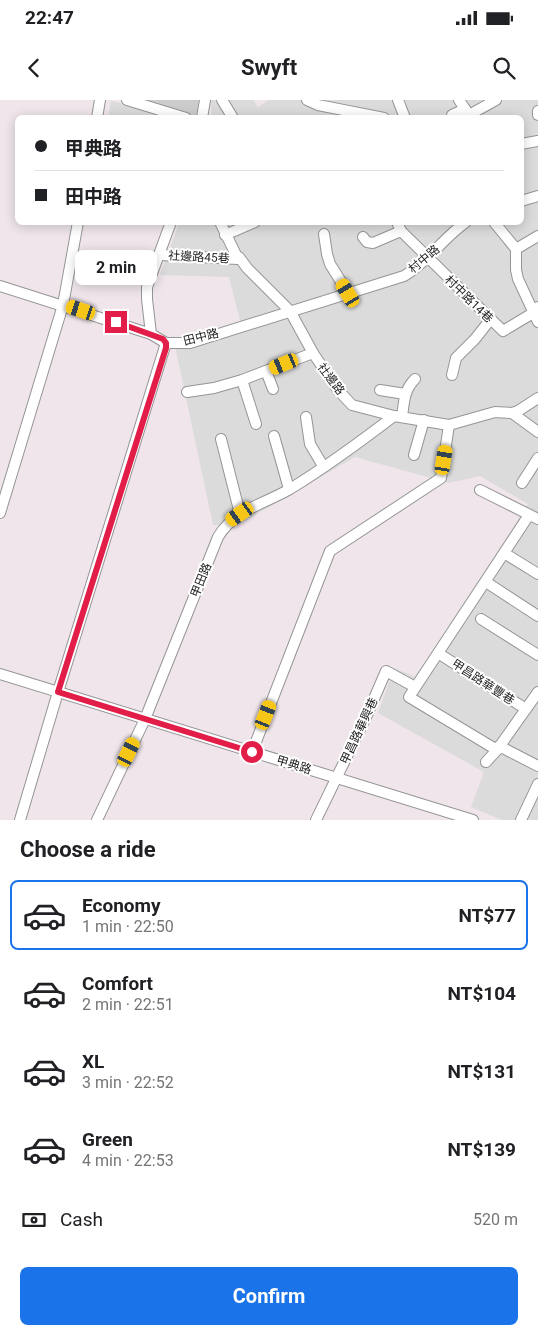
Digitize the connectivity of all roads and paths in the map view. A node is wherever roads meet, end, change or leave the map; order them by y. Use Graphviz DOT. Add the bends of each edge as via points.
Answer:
graph roads {
  1 [pos="100,100"];
  2 [pos="127,100"];
  3 [pos="205,100"];
  4 [pos="222,100"];
  5 [pos="307,100"];
  6 [pos="398,100"];
  7 [pos="494,100"];
  8 [pos="466,110"];
  9 [pos="98,115"];
  10 [pos="176,115"];
  11 [pos="202,115"];
  12 [pos="231,115"];
  13 [pos="369,115"];
  14 [pos="404,115"];
  15 [pos="452,115"];
  16 [pos="538,141"];
  17 [pos="524,143"];
  18 [pos="538,196"];
  19 [pos="524,200"];
  20 [pos="77,225"];
  21 [pos="171,225"];
  22 [pos="221,225"];
  23 [pos="248,225"];
  24 [pos="462,225"];
  25 [pos="496,225"];
  26 [pos="399,227"];
  27 [pos="324,234"];
  28 [pos="225,235"];
  29 [pos="538,236"];
  30 [pos="362,237"];
  31 [pos="516,249"];
  32 [pos="160,255"];
  33 [pos="238,259"];
  34 [pos="428,259"];
  35 [pos="0,286"];
  36 [pos="348,293"];
  37 [pos="63,305"];
  38 [pos="290,311"];
  39 [pos="536,314"];
  40 [pos="490,320"];
  41 [pos="151,334"];
  42 [pos="166,343"];
  43 [pos="312,354"];
  44 [pos="266,371"];
  45 [pos="452,375"];
  46 [pos="415,379"];
  47 [pos="242,380"];
  48 [pos="273,389"];
  49 [pos="380,390"];
  50 [pos="187,392"];
  51 [pos="405,394"];
  52 [pos="538,398"];
  53 [pos="512,413"];
  54 [pos="398,416"];
  55 [pos="306,417"];
  56 [pos="424,420"];
  57 [pos="256,424"];
  58 [pos="450,425"];
  59 [pos="538,432"];
  60 [pos="274,436"];
  61 [pos="221,439"];
  62 [pos="414,455"];
  63 [pos="538,458"];
  64 [pos="323,466"];
  65 [pos="522,483"];
  66 [pos="289,489"];
  67 [pos="480,490"];
  68 [pos="0,513"];
  69 [pos="240,514"];
  70 [pos="533,517"];
  71 [pos="508,556"];
  72 [pos="538,574"];
  73 [pos="489,584"];
  74 [pos="538,616"];
  75 [pos="482,619"];
  76 [pos="441,655"];
  77 [pos="538,655"];
  78 [pos="0,674"];
  79 [pos="415,687"];
  80 [pos="58,692"];
  81 [pos="538,692"];
  82 [pos="526,709"];
  83 [pos="145,719"];
  84 [pos="498,748"];
  85 [pos="252,752"];
  86 [pos="486,762"];
  87 [pos="538,766"];
  88 [pos="337,778"];
  89 [pos="538,784"];
  90 [pos="20,820"];
  91 [pos="96,820"];
  92 [pos="316,820"];
  93 [pos="474,820"];
  94 [pos="521,820"];
  1 -- 9 [label="street"];
  2 -- 10 [label="street"];
  3 -- 11 [label="street"];
  4 -- 12 [label="street"];
  5 -- 13 [label="street"];
  6 -- 14 [label="street"];
  7 -- 8 [label="street"];
  8 -- 15 [label="street"];
  16 -- 17 [label="street"];
  18 -- 19 [label="street"];
  20 -- 37 [label="street"];
  21 -- 32 [label="street"];
  22 -- 28 [label="street, 社邊路"];
  23 -- 28 [label="street"];
  24 -- 34 [label="street, 村中路"];
  25 -- 31 [label="street"];
  26 -- 30 [label="street" via="373,243"];
  26 -- 34 [label="street, 村中路14巷"];
  27 -- 36 [label="street" via="330,264"];
  28 -- 33 [label="street, 社邊路"];
  29 -- 31 [label="street"];
  31 -- 39 [label="street" via="518,279"];
  32 -- 33 [label="street, 社邊路45巷"];
  32 -- 41 [label="street" via="147,287"];
  33 -- 38 [label="street, 社邊路"];
  34 -- 36 [label="street, 村中路" via="404,276"];
  34 -- 40 [label="street, 村中路14巷"];
  35 -- 37 [label="street, 田中路"];
  36 -- 38 [label="street, 村中路"];
  37 -- 41 [label="street, 田中路"];
  37 -- 68 [label="street"];
  38 -- 42 [label="street, 田中路" via="190,342"];
  38 -- 43 [label="street, 社邊路"];
  39 -- 40 [label="street, 村中路14巷" via="503,330"];
  40 -- 45 [label="street" via="456,358"];
  41 -- 42 [label="street, 田中路"];
  42 -- 80 [label="street"];
  43 -- 44 [label="street"];
  43 -- 54 [label="street, 社邊路" via="352,406"];
  44 -- 47 [label="street"];
  44 -- 48 [label="street"];
  46 -- 51 [label="street"];
  47 -- 50 [label="street"];
  47 -- 57 [label="street"];
  49 -- 51 [label="street"];
  51 -- 54 [label="street"];
  52 -- 53 [label="street, 社邊路"];
  53 -- 58 [label="street, 社邊路" via="495,412"];
  53 -- 59 [label="street"];
  54 -- 56 [label="street, 社邊路"];
  54 -- 64 [label="street, 甲田路"];
  55 -- 64 [label="street" via="310,444"];
  56 -- 58 [label="street, 社邊路"];
  56 -- 62 [label="street"];
  58 -- 85 [label="street" via="441,478 330,551"];
  60 -- 66 [label="street"];
  61 -- 69 [label="street"];
  63 -- 65 [label="street"];
  64 -- 66 [label="street, 甲田路"];
  66 -- 69 [label="street, 甲田路"];
  67 -- 70 [label="street"];
  69 -- 83 [label="street, 甲田路" via="218,537"];
  70 -- 79 [label="street"];
  71 -- 72 [label="street"];
  73 -- 74 [label="street"];
  75 -- 77 [label="street"];
  76 -- 82 [label="street, 甲昌路華豐巷"];
  78 -- 80 [label="street, 甲典路"];
  79 -- 84 [label="street" via="409,697"];
  79 -- 88 [label="street, 甲昌路華興巷" via="386,671"];
  80 -- 83 [label="street, 甲典路"];
  80 -- 90 [label="street"];
  81 -- 82 [label="street"];
  82 -- 84 [label="street"];
  83 -- 85 [label="street, 甲典路"];
  83 -- 91 [label="street, 甲田路"];
  84 -- 86 [label="street"];
  84 -- 87 [label="street"];
  85 -- 88 [label="street, 甲典路"];
  88 -- 92 [label="street, 甲昌路華興巷"];
  88 -- 93 [label="street, 甲典路"];
  89 -- 94 [label="street"];
}
